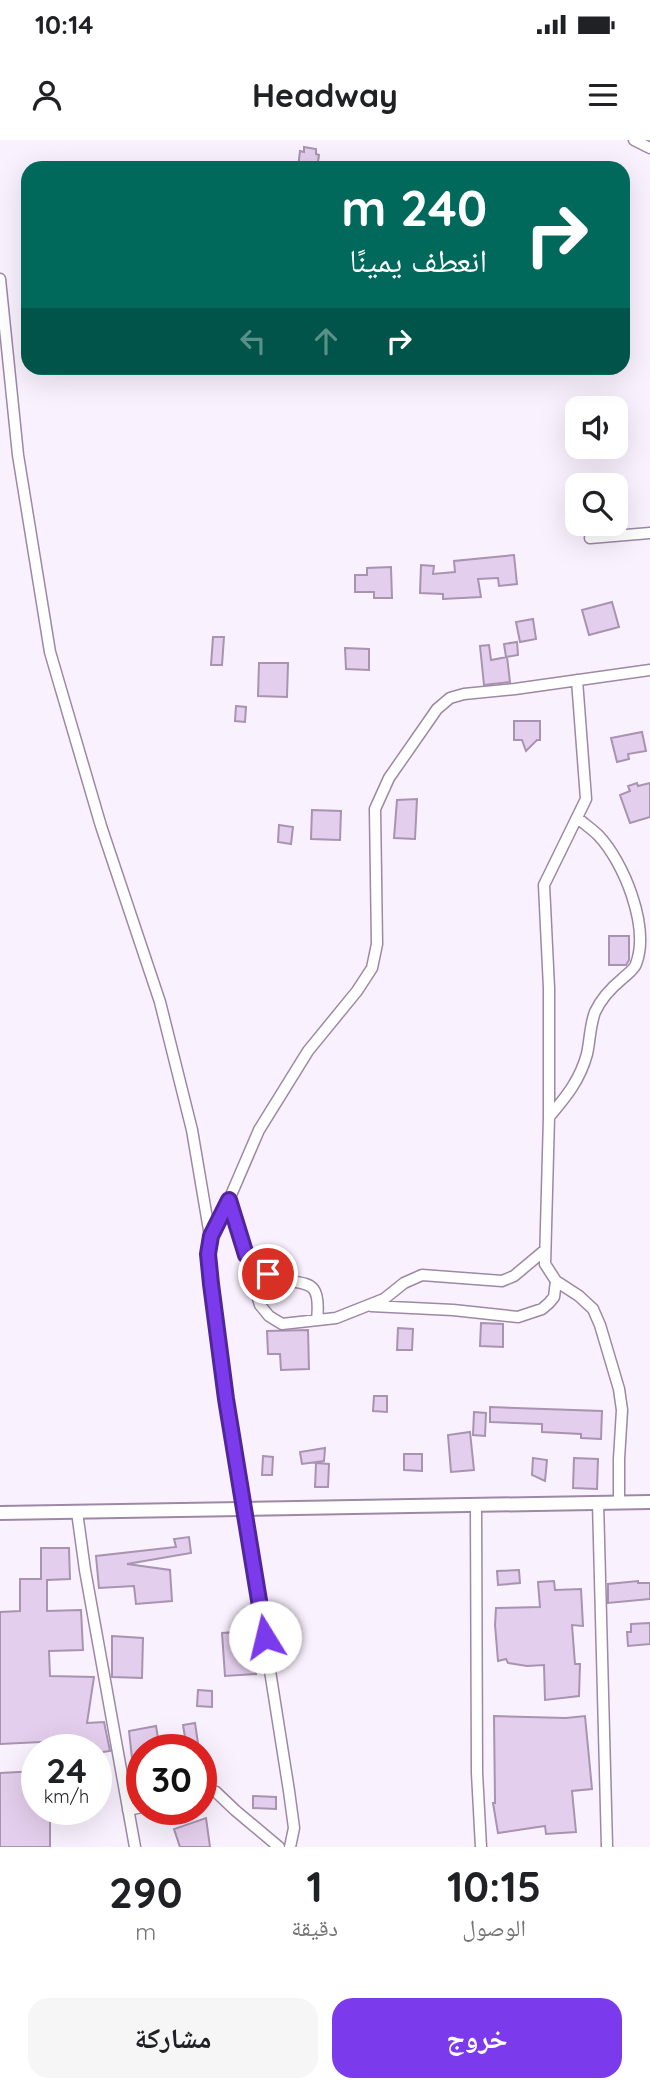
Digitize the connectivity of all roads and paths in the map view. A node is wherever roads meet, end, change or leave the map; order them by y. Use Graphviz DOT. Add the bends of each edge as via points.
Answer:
graph roads {
  1 [pos="634,140"];
  2 [pos="650,148"];
  3 [pos="0,279"];
  4 [pos="650,533"];
  5 [pos="590,538"];
  6 [pos="650,670"];
  7 [pos="577,680"];
  8 [pos="578,818"];
  9 [pos="549,1117"];
  10 [pos="229,1200"];
  11 [pos="211,1236"];
  12 [pos="545,1250"];
  13 [pos="246,1255"];
  14 [pos="556,1281"];
  15 [pos="367,1306"];
  16 [pos="317,1320"];
  17 [pos="598,1502"];
  18 [pos="619,1502"];
  19 [pos="650,1502"];
  20 [pos="476,1505"];
  21 [pos="244,1509"];
  22 [pos="77,1512"];
  23 [pos="0,1513"];
  24 [pos="217,1793"];
  25 [pos="126,1799"];
  26 [pos="131,1825"];
  27 [pos="135,1847"];
  28 [pos="279,1847"];
  29 [pos="290,1847"];
  30 [pos="481,1847"];
  31 [pos="607,1847"];
  1 -- 2 [label="street"];
  3 -- 11 [label="street" via="18,454 50,652 101,826 160,1002 192,1130"];
  4 -- 5 [label="street"];
  6 -- 7 [label="street"];
  7 -- 8 [label="street" via="586,799"];
  7 -- 10 [label="street" via="450,698 389,778 375,809 377,944 372,968 308,1051 258,1130"];
  8 -- 9 [label="street" via="544,885"];
  8 -- 9 [label="street" via="608,847 628,883 640,951 635,967 598,1007 582,1071"];
  9 -- 12 [label="street"];
  10 -- 11 [label="street"];
  10 -- 13 [label="street"];
  11 -- 21 [label="street" via="211,1284"];
  12 -- 14 [label="street" via="545,1264"];
  12 -- 15 [label="street" via="502,1281 422,1275"];
  13 -- 16 [label="street" via="268,1274 308,1283 318,1306"];
  13 -- 16 [label="street" via="260,1305 269,1316 282,1324"];
  14 -- 15 [label="street" via="549,1303 518,1317"];
  14 -- 18 [label="street" via="593,1309 619,1390"];
  15 -- 16 [label="street"];
  17 -- 18 [label="street"];
  17 -- 20 [label="street"];
  17 -- 31 [label="street"];
  18 -- 19 [label="street"];
  20 -- 21 [label="street"];
  20 -- 30 [label="street"];
  21 -- 22 [label="street"];
  21 -- 29 [label="street" via="289,1791 294,1828"];
  22 -- 23 [label="street"];
  22 -- 25 [label="street"];
  24 -- 28 [label="street"];
  26 -- 27 [label="street"];
}
